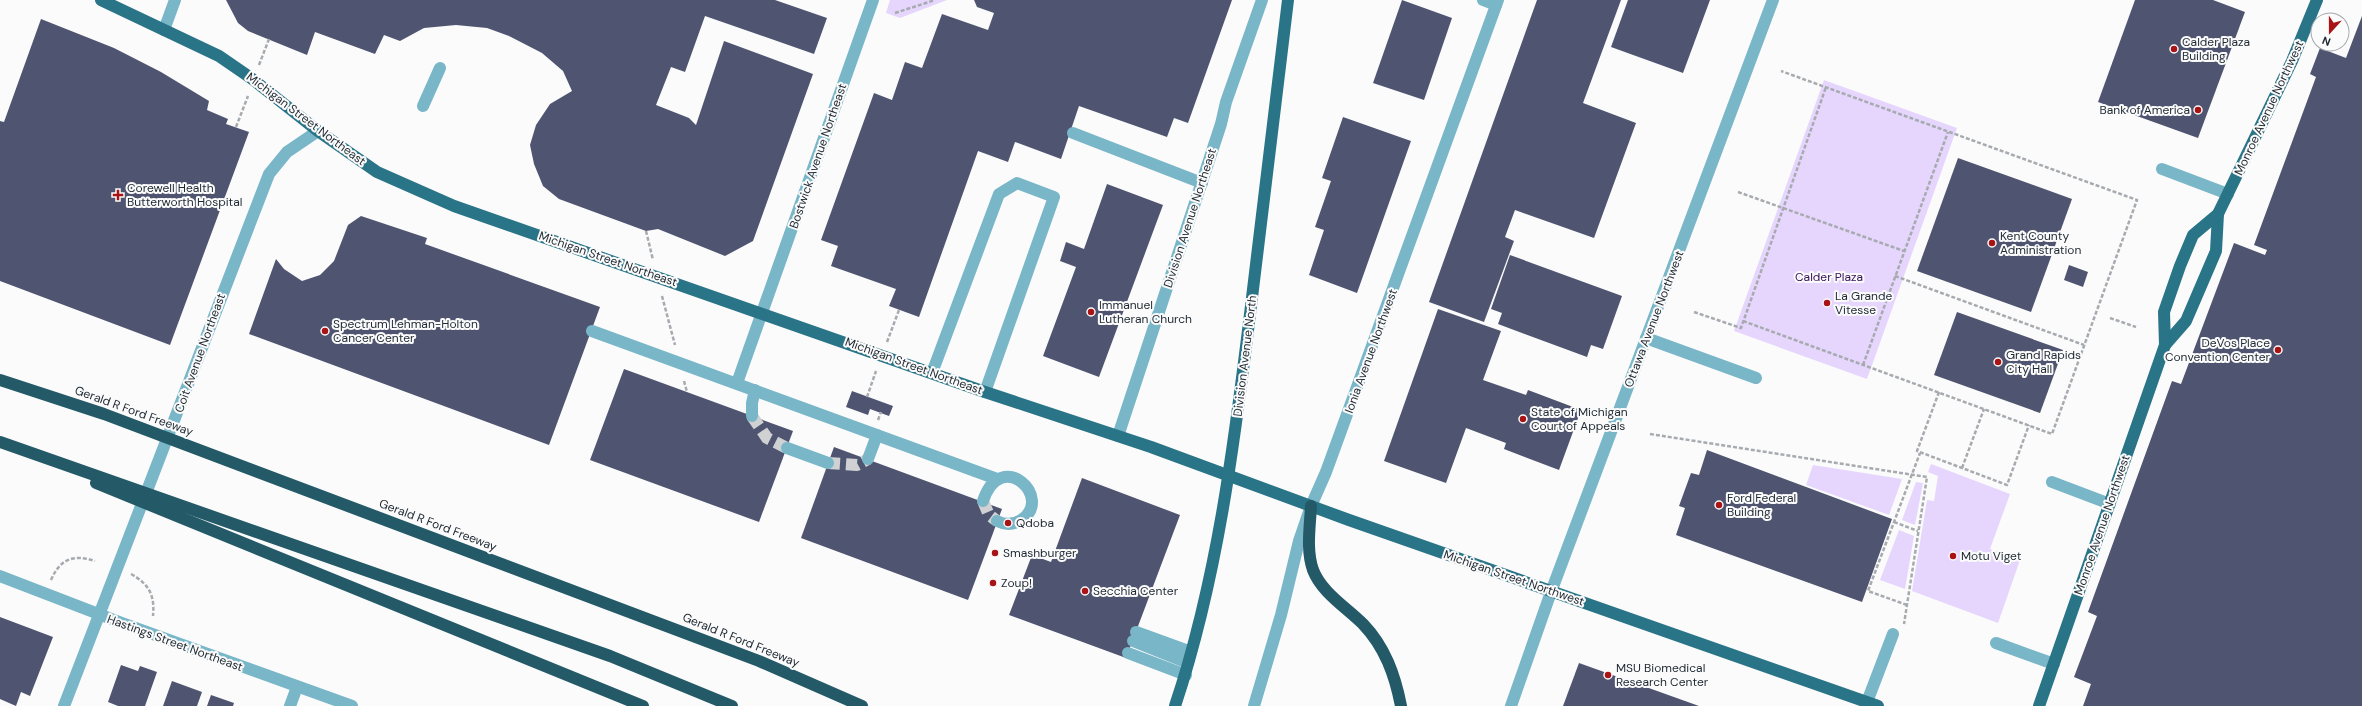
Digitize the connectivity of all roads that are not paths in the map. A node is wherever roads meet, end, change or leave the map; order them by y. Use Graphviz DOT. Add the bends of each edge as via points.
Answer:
graph roads {
  1 [pos="100,0"];
  2 [pos="175,0"];
  3 [pos="873,0"];
  4 [pos="1262,0"];
  5 [pos="1288,0"];
  6 [pos="1483,0"];
  7 [pos="1773,0"];
  8 [pos="2317,0"];
  9 [pos="1497,2"];
  10 [pos="164,30"];
  11 [pos="440,68"];
  12 [pos="424,106"];
  13 [pos="318,131"];
  14 [pos="1073,133"];
  15 [pos="2162,169"];
  16 [pos="1202,183"];
  17 [pos="2228,194"];
  18 [pos="2218,214"];
  19 [pos="762,312"];
  20 [pos="592,331"];
  21 [pos="1646,338"];
  22 [pos="2165,345"];
  23 [pos="0,372"];
  24 [pos="932,373"];
  25 [pos="1756,378"];
  26 [pos="0,380"];
  27 [pos="737,383"];
  28 [pos="755,390"];
  29 [pos="985,392"];
  30 [pos="104,414"];
  31 [pos="752,416"];
  32 [pos="877,435"];
  33 [pos="1118,436"];
  34 [pos="0,443"];
  35 [pos="1151,447"];
  36 [pos="787,448"];
  37 [pos="868,459"];
  38 [pos="828,463"];
  39 [pos="997,479"];
  40 [pos="2052,482"];
  41 [pos="983,501"];
  42 [pos="2110,504"];
  43 [pos="1311,506"];
  44 [pos="997,521"];
  45 [pos="0,576"];
  46 [pos="1551,592"];
  47 [pos="98,614"];
  48 [pos="1898,631"];
  49 [pos="1135,636"];
  50 [pos="1996,643"];
  51 [pos="1128,653"];
  52 [pos="1190,657"];
  53 [pos="2054,664"];
  54 [pos="1186,675"];
  55 [pos="297,687"];
  56 [pos="1873,704"];
  57 [pos="64,706"];
  58 [pos="290,706"];
  59 [pos="352,706"];
  60 [pos="643,706"];
  61 [pos="732,706"];
  62 [pos="862,706"];
  63 [pos="1175,706"];
  64 [pos="1254,706"];
  65 [pos="1401,706"];
  66 [pos="1511,706"];
  67 [pos="2039,706"];
  1 -- 10 [label="main road, Michigan Street Northeast"];
  2 -- 10 [label="street"];
  3 -- 19 [label="street, Bostwick Avenue Northeast"];
  4 -- 16 [label="street, Division Avenue Northeast" via="1226,102"];
  5 -- 52 [label="main road, Division Avenue North" via="1236,431 1212,566"];
  6 -- 9 [label="street"];
  7 -- 21 [label="street, Ottawa Avenue Northwest"];
  8 -- 17 [label="main road, Monroe Avenue Northwest" via="2292,61"];
  9 -- 43 [label="street, Ionia Avenue Northwest" via="1326,472"];
  10 -- 13 [label="main road, Michigan Street Northeast" via="219,56"];
  11 -- 12 [label="street"];
  13 -- 19 [label="main road, Michigan Street Northeast" via="377,172 454,206"];
  13 -- 47 [label="street, Coit Avenue Northeast" via="287,152 269,174"];
  14 -- 16 [label="street"];
  15 -- 17 [label="street"];
  16 -- 33 [label="street, Division Avenue Northeast"];
  17 -- 18 [label="main road, Monroe Avenue Northwest"];
  18 -- 22 [label="main road, Monroe Avenue Northwest" via="2216,251 2186,322"];
  18 -- 22 [label="main road, Monroe Avenue Northwest" via="2193,235 2180,266 2164,312"];
  19 -- 24 [label="main road, Michigan Street Northeast"];
  19 -- 27 [label="street, Bostwick Avenue Northeast"];
  20 -- 27 [label="street"];
  21 -- 25 [label="street"];
  21 -- 46 [label="street, Ottawa Avenue Northwest"];
  22 -- 42 [label="main road, Monroe Avenue Northwest"];
  23 -- 30 [label="highway"];
  24 -- 29 [label="main road, Michigan Street Northeast"];
  24 -- 29 [label="street" via="999,194 1017,183 1054,196"];
  26 -- 30 [label="highway, Gerald R Ford Freeway"];
  27 -- 28 [label="street"];
  28 -- 31 [label="street"];
  28 -- 32 [label="street"];
  29 -- 33 [label="main road, Michigan Street Northeast"];
  30 -- 62 [label="highway, Gerald R Ford Freeway" via="759,661"];
  32 -- 37 [label="street"];
  32 -- 39 [label="street"];
  33 -- 35 [label="main road, Michigan Street Northeast"];
  34 -- 60 [label="highway"];
  34 -- 61 [label="highway" via="610,656"];
  35 -- 43 [label="main road, Michigan Street Northwest"];
  36 -- 38 [label="street"];
  39 -- 41 [label="street" via="990,485"];
  39 -- 44 [label="street" via="1018,479 1025,484 1032,497 1024,518 1010,524"];
  40 -- 42 [label="street"];
  42 -- 53 [label="main road, Monroe Avenue Northwest"];
  43 -- 46 [label="main road, Michigan Street Northwest"];
  43 -- 64 [label="street, Ionia Avenue Northwest"];
  43 -- 65 [label="highway" via="1308,543 1310,561 1318,581 1377,641 1388,660"];
  45 -- 47 [label="street, Hastings Street Northeast"];
  46 -- 56 [label="main road, Michigan Street Northwest"];
  46 -- 66 [label="street, Ottawa Avenue Northwest"];
  47 -- 55 [label="street, Hastings Street Northeast"];
  47 -- 57 [label="street, Coit Avenue Northeast"];
  48 -- 56 [label="street"];
  49 -- 52 [label="street"];
  50 -- 53 [label="street"];
  51 -- 54 [label="street"];
  52 -- 54 [label="main road, Division Avenue North"];
  53 -- 67 [label="main road, Monroe Avenue Northwest"];
  54 -- 63 [label="main road, Division Avenue North"];
  55 -- 58 [label="street"];
  55 -- 59 [label="street, Hastings Street Northeast"];
}
